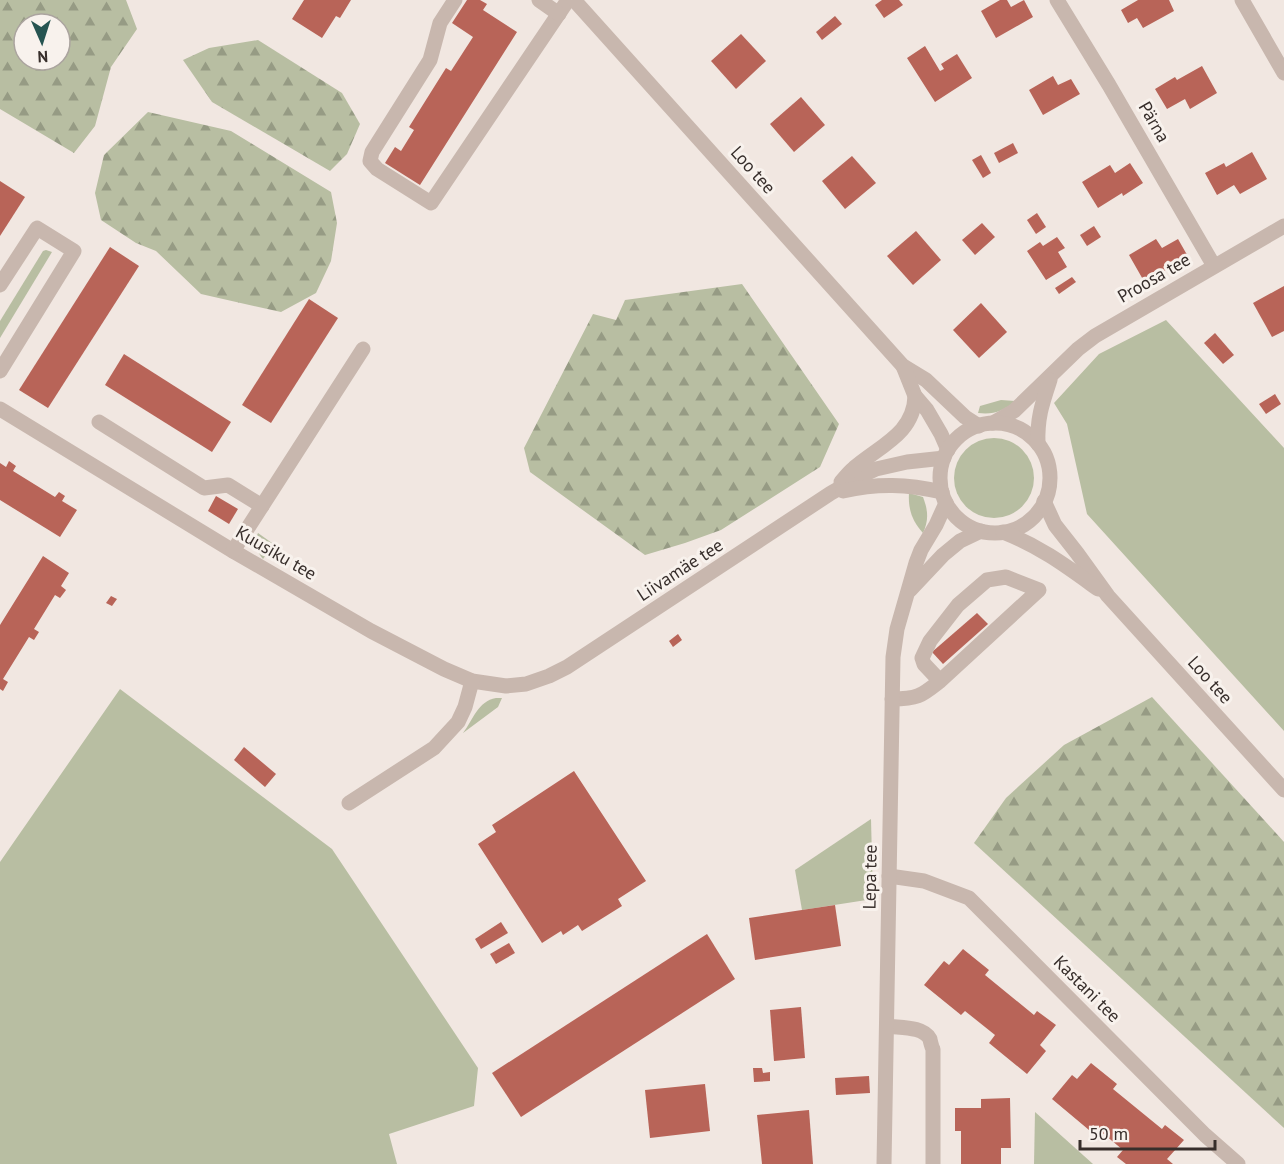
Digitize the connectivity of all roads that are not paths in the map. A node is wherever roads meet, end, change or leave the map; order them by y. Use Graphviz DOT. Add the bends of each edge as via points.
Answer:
graph roads {
  1 [pos="455,0"];
  2 [pos="539,0"];
  3 [pos="568,0"];
  4 [pos="574,0"];
  5 [pos="1057,0"];
  6 [pos="1242,0"];
  7 [pos="559,14"];
  8 [pos="1284,73"];
  9 [pos="1284,226"];
  10 [pos="1214,266"];
  11 [pos="0,285"];
  12 [pos="363,349"];
  13 [pos="903,366"];
  14 [pos="0,371"];
  15 [pos="1052,374"];
  16 [pos="915,396"];
  17 [pos="0,409"];
  18 [pos="99,422"];
  19 [pos="986,425"];
  20 [pos="1038,444"];
  21 [pos="946,454"];
  22 [pos="831,493"];
  23 [pos="944,497"];
  24 [pos="1044,501"];
  25 [pos="262,506"];
  26 [pos="981,531"];
  27 [pos="1003,532"];
  28 [pos="233,552"];
  29 [pos="909,592"];
  30 [pos="1108,596"];
  31 [pos="549,676"];
  32 [pos="472,681"];
  33 [pos="940,681"];
  34 [pos="892,699"];
  35 [pos="1284,790"];
  36 [pos="349,803"];
  37 [pos="889,876"];
  38 [pos="887,1026"];
  39 [pos="885,1164"];
  40 [pos="933,1164"];
  41 [pos="1238,1164"];
  1 -- 7 [label="street" via="440,22 430,60 370,161 431,203"];
  2 -- 7 [label="street"];
  3 -- 7 [label="street"];
  4 -- 13 [label="street, Loo tee"];
  5 -- 10 [label="street, Pärna"];
  6 -- 8 [label="street"];
  9 -- 10 [label="street, Proosa tee"];
  10 -- 15 [label="street, Proosa tee" via="1095,336"];
  11 -- 14 [label="street" via="37,228 74,251"];
  12 -- 25 [label="street"];
  13 -- 16 [label="street, Loo tee"];
  13 -- 19 [label="street, Loo tee" via="926,380 965,417"];
  15 -- 19 [label="street, Proosa tee" via="1014,411"];
  15 -- 20 [label="street, Proosa tee" via="1037,426"];
  16 -- 21 [label="street, Loo tee" via="941,434"];
  16 -- 22 [label="street" via="914,412 907,425 853,469"];
  17 -- 28 [label="street, Kuusiku tee"];
  18 -- 25 [label="street" via="204,488 228,485"];
  19 -- 20 [label="street" via="1006,424"];
  19 -- 21 [label="street" via="966,431"];
  20 -- 24 [label="street" via="1050,478"];
  21 -- 22 [label="street, Liivamäe tee" via="876,469"];
  21 -- 23 [label="street" via="940,481"];
  22 -- 23 [label="street, Liivamäe tee" via="883,484 923,488"];
  22 -- 31 [label="street, Liivamäe tee"];
  23 -- 26 [label="street" via="961,521"];
  23 -- 29 [label="street, Lepa tee" via="936,525 921,549"];
  24 -- 27 [label="street" via="1028,522"];
  24 -- 30 [label="street, Loo tee" via="1054,525"];
  25 -- 28 [label="street"];
  26 -- 27 [label="street"];
  26 -- 29 [label="street, Lepa tee" via="943,555"];
  27 -- 30 [label="street, Loo tee" via="1050,554"];
  28 -- 32 [label="street, Kuusiku tee" via="371,631"];
  29 -- 34 [label="street, Lepa tee" via="897,629"];
  30 -- 35 [label="street, Loo tee"];
  31 -- 32 [label="street, Kuusiku tee" via="506,686"];
  32 -- 36 [label="street" via="458,722 434,748"];
  33 -- 33 [label="street" via="957,666 1039,590 1006,577 987,580 958,605 922,657"];
  33 -- 34 [label="street" via="916,698"];
  34 -- 37 [label="street, Lepa tee"];
  37 -- 38 [label="street, Lepa tee"];
  37 -- 41 [label="street, Kastani tee" via="924,881 969,898"];
  38 -- 39 [label="street, Lepa tee"];
  38 -- 40 [label="street" via="916,1030 930,1040"];
}
